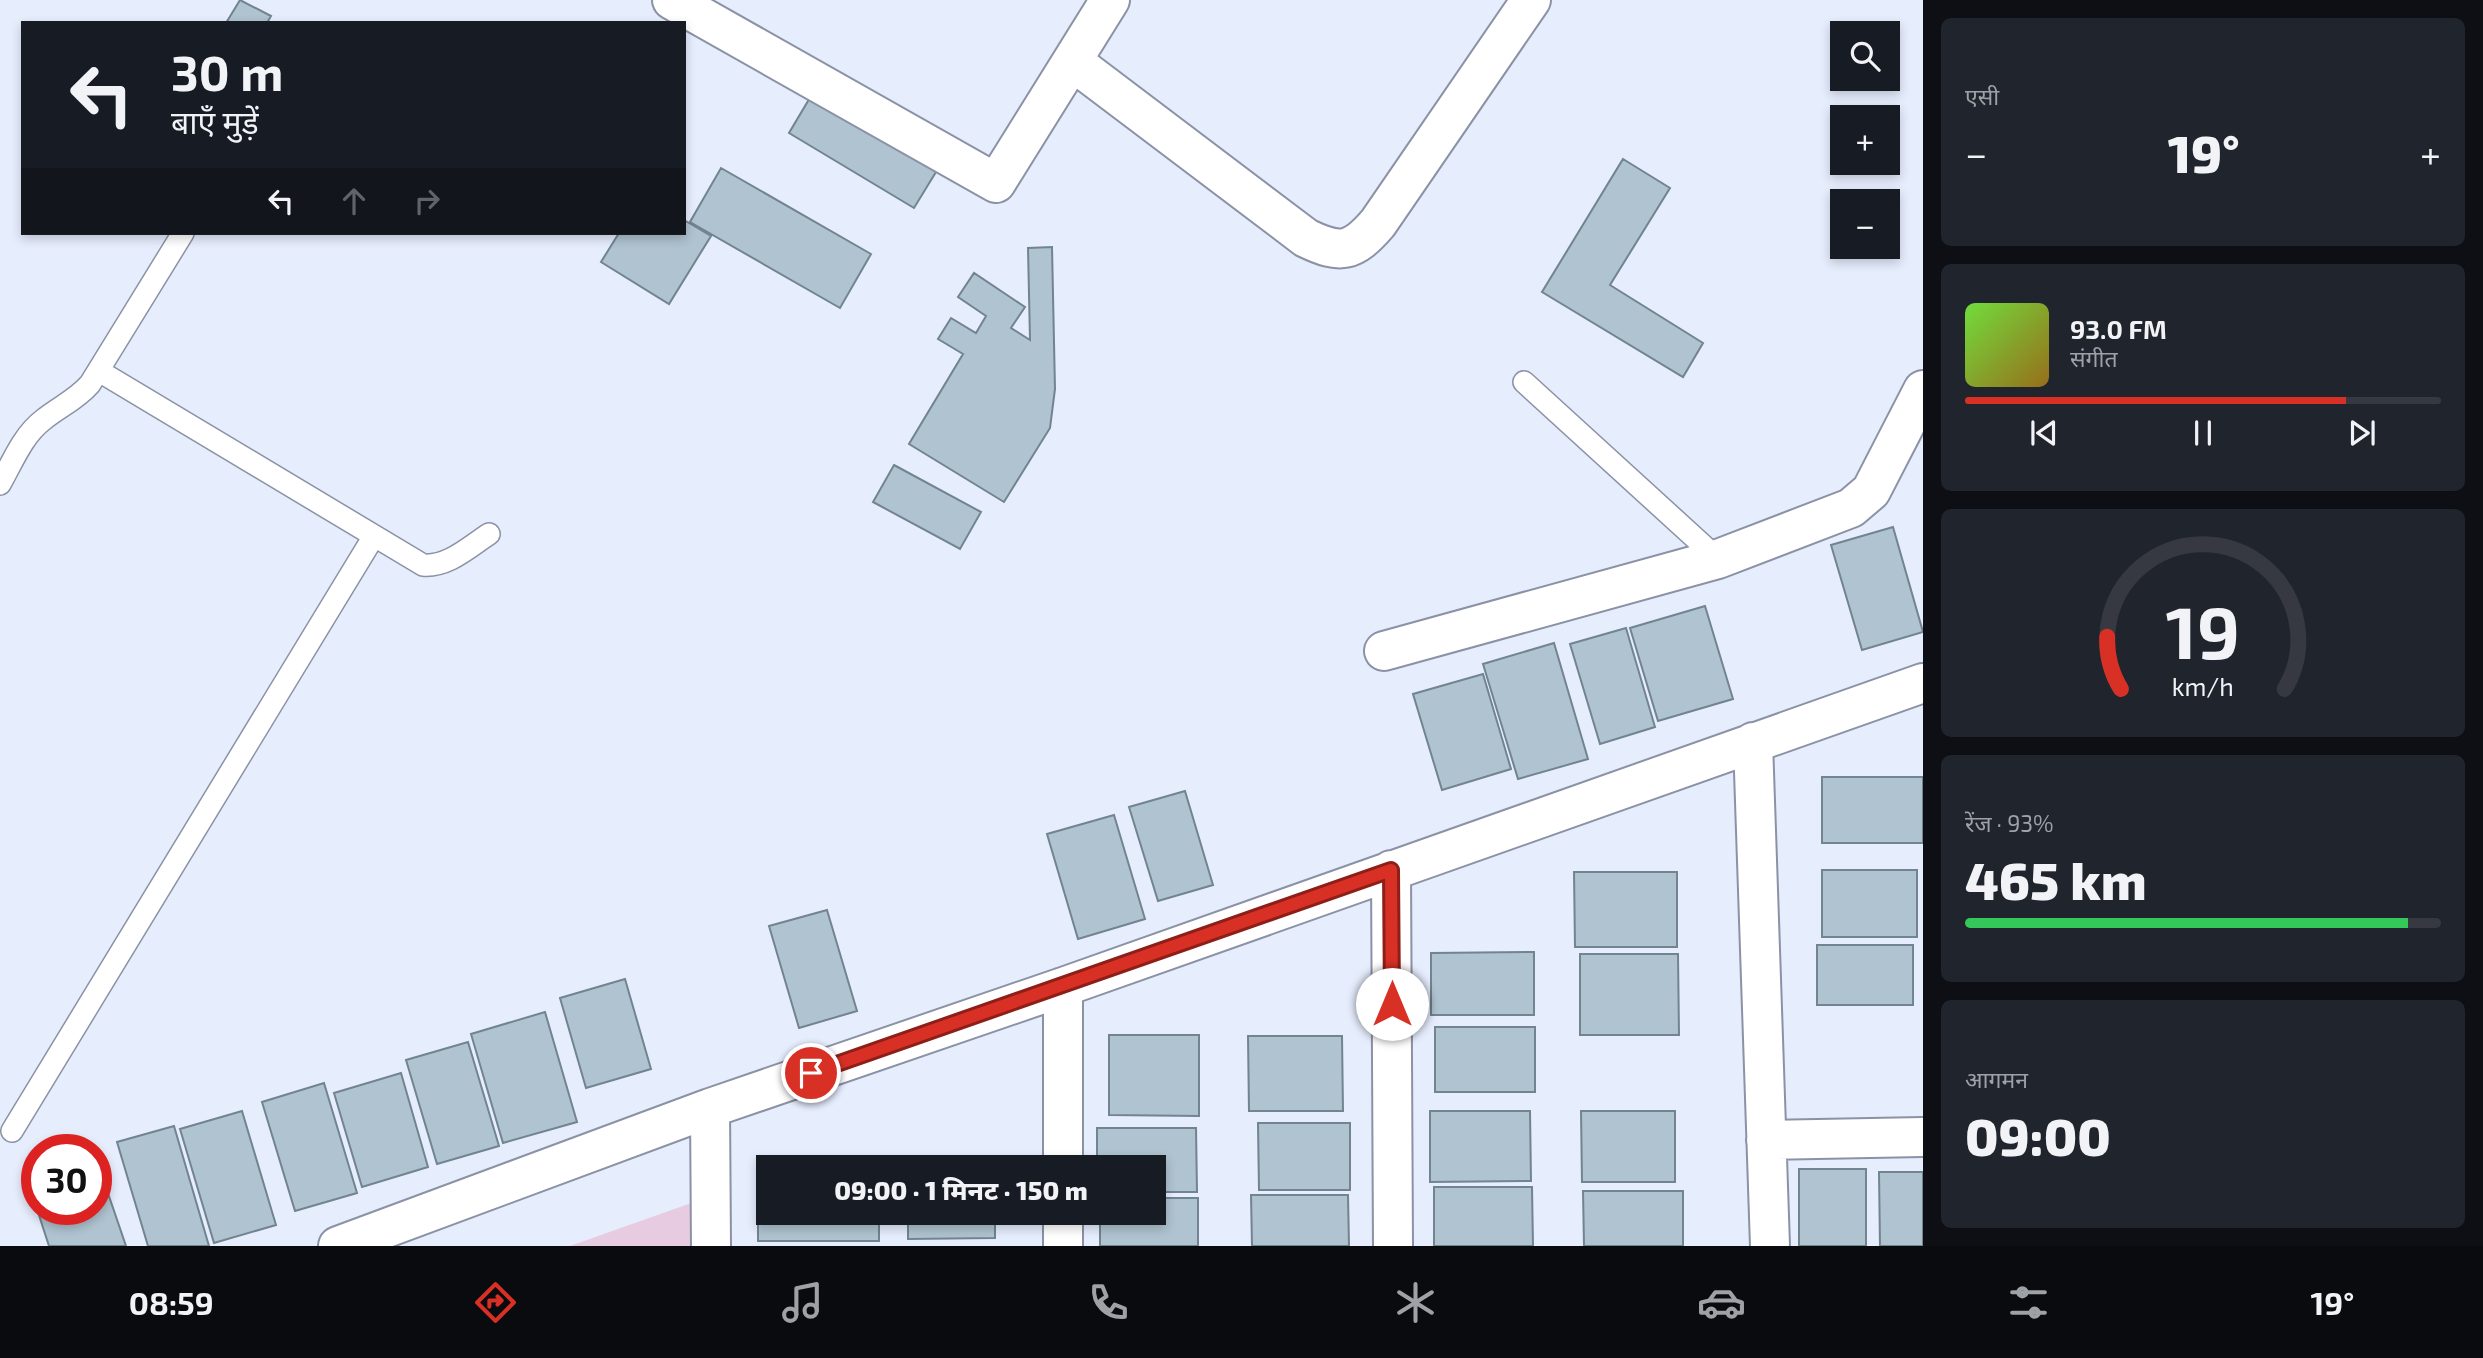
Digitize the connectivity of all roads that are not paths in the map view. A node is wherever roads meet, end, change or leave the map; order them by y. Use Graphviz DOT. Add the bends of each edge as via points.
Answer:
graph roads {
  1 [pos="672,0"];
  2 [pos="1110,0"];
  3 [pos="1531,0"];
  4 [pos="1072,61"];
  5 [pos="182,235"];
  6 [pos="99,371"];
  7 [pos="1524,382"];
  8 [pos="1923,390"];
  9 [pos="0,484"];
  10 [pos="489,534"];
  11 [pos="374,536"];
  12 [pos="1718,559"];
  13 [pos="1384,651"];
  14 [pos="1923,683"];
  15 [pos="1754,742"];
  16 [pos="1391,870"];
  17 [pos="1063,987"];
  18 [pos="710,1108"];
  19 [pos="12,1132"];
  20 [pos="1923,1137"];
  21 [pos="1766,1140"];
  22 [pos="1063,1155"];
  23 [pos="1063,1225"];
  24 [pos="338,1246"];
  25 [pos="711,1246"];
  26 [pos="1063,1246"];
  27 [pos="1393,1246"];
  28 [pos="1770,1246"];
  1 -- 4 [label="street" via="996,183"];
  2 -- 4 [label="street"];
  3 -- 4 [label="street" via="1378,223 1362,241 1345,250 1326,248 1306,238"];
  5 -- 6 [label="lane"];
  6 -- 9 [label="lane" via="78,398 41,421"];
  6 -- 11 [label="lane"];
  7 -- 12 [label="lane"];
  8 -- 12 [label="street" via="1871,491 1851,508"];
  10 -- 11 [label="lane" via="435,566 408,558"];
  11 -- 19 [label="lane"];
  12 -- 13 [label="street"];
  14 -- 15 [label="street"];
  15 -- 16 [label="street"];
  15 -- 21 [label="street"];
  16 -- 17 [label="street"];
  16 -- 27 [label="street"];
  17 -- 18 [label="street"];
  17 -- 22 [label="street"];
  18 -- 24 [label="street"];
  18 -- 25 [label="street"];
  20 -- 21 [label="street"];
  21 -- 28 [label="street"];
  23 -- 26 [label="street"];
}
